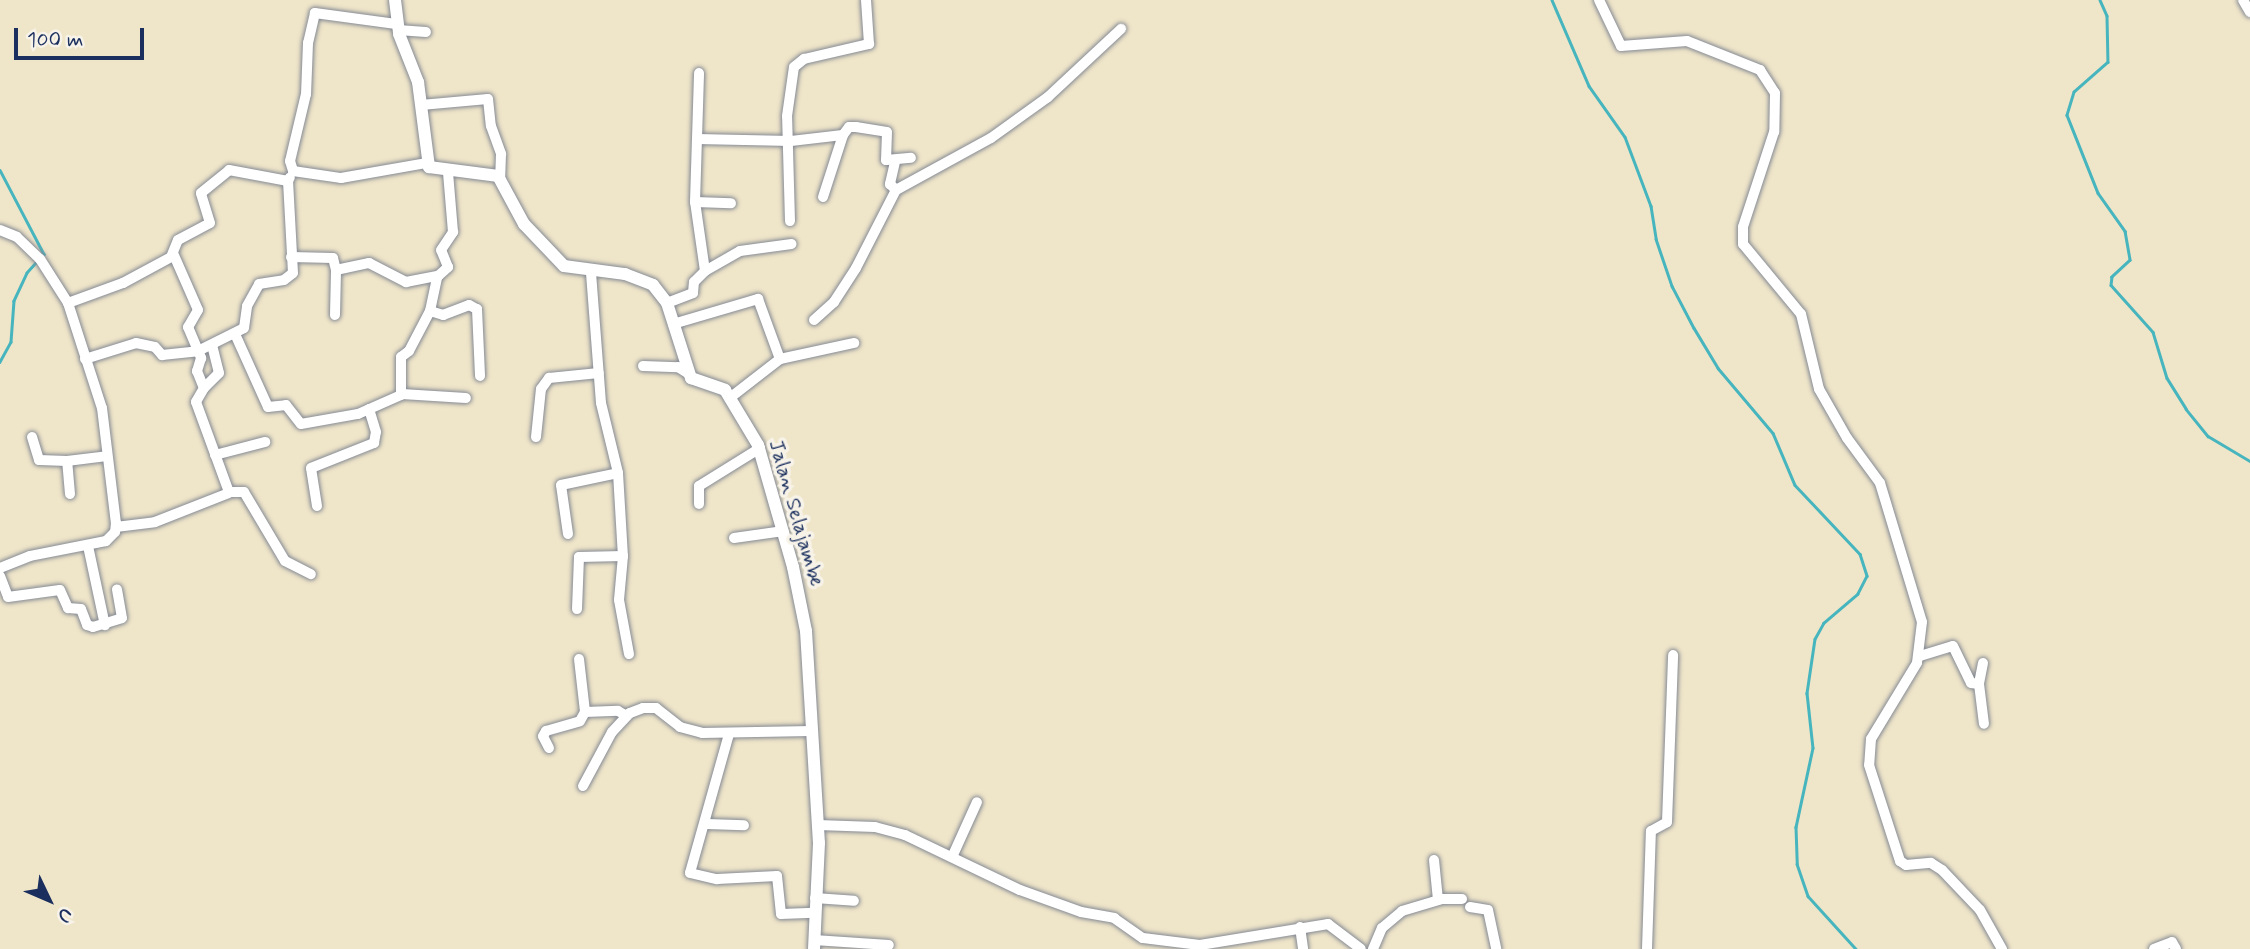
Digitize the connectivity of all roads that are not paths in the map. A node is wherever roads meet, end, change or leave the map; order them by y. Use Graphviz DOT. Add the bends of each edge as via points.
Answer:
graph roads {
  1 [pos="395,0"];
  2 [pos="866,0"];
  3 [pos="1599,0"];
  4 [pos="2243,0"];
  5 [pos="2250,12"];
  6 [pos="397,27"];
  7 [pos="1121,29"];
  8 [pos="426,32"];
  9 [pos="699,73"];
  10 [pos="421,106"];
  11 [pos="844,135"];
  12 [pos="697,139"];
  13 [pos="791,141"];
  14 [pos="911,159"];
  15 [pos="895,162"];
  16 [pos="426,163"];
  17 [pos="293,171"];
  18 [pos="448,172"];
  19 [pos="500,178"];
  20 [pos="288,181"];
  21 [pos="896,190"];
  22 [pos="823,197"];
  23 [pos="695,202"];
  24 [pos="731,203"];
  25 [pos="790,220"];
  26 [pos="0,230"];
  27 [pos="792,244"];
  28 [pos="173,253"];
  29 [pos="291,257"];
  30 [pos="336,270"];
  31 [pos="705,271"];
  32 [pos="591,273"];
  33 [pos="438,276"];
  34 [pos="68,303"];
  35 [pos="667,303"];
  36 [pos="430,311"];
  37 [pos="335,315"];
  38 [pos="814,320"];
  39 [pos="673,324"];
  40 [pos="235,334"];
  41 [pos="854,343"];
  42 [pos="212,345"];
  43 [pos="198,351"];
  44 [pos="85,359"];
  45 [pos="780,359"];
  46 [pos="643,366"];
  47 [pos="599,373"];
  48 [pos="689,374"];
  49 [pos="480,376"];
  50 [pos="204,388"];
  51 [pos="402,394"];
  52 [pos="732,397"];
  53 [pos="466,398"];
  54 [pos="369,409"];
  55 [pos="32,437"];
  56 [pos="536,437"];
  57 [pos="265,442"];
  58 [pos="760,448"];
  59 [pos="215,455"];
  60 [pos="105,456"];
  61 [pos="67,461"];
  62 [pos="618,473"];
  63 [pos="229,493"];
  64 [pos="70,494"];
  65 [pos="699,504"];
  66 [pos="317,506"];
  67 [pos="116,527"];
  68 [pos="783,531"];
  69 [pos="568,534"];
  70 [pos="734,538"];
  71 [pos="88,546"];
  72 [pos="623,555"];
  73 [pos="0,568"];
  74 [pos="311,574"];
  75 [pos="0,576"];
  76 [pos="117,589"];
  77 [pos="577,609"];
  78 [pos="106,625"];
  79 [pos="629,654"];
  80 [pos="1673,655"];
  81 [pos="1920,656"];
  82 [pos="579,659"];
  83 [pos="1983,663"];
  84 [pos="1979,684"];
  85 [pos="585,712"];
  86 [pos="627,716"];
  87 [pos="1984,724"];
  88 [pos="811,732"];
  89 [pos="729,734"];
  90 [pos="549,748"];
  91 [pos="583,786"];
  92 [pos="977,803"];
  93 [pos="707,824"];
  94 [pos="744,825"];
  95 [pos="818,825"];
  96 [pos="953,855"];
  97 [pos="1434,860"];
  98 [pos="815,898"];
  99 [pos="1462,899"];
  100 [pos="1438,900"];
  101 [pos="854,901"];
  102 [pos="1470,907"];
  103 [pos="814,913"];
  104 [pos="1300,927"];
  105 [pos="814,945"];
  106 [pos="889,945"];
  107 [pos="1359,948"];
  108 [pos="1303,949"];
  109 [pos="1373,949"];
  110 [pos="1496,949"];
  111 [pos="1647,949"];
  112 [pos="2002,949"];
  113 [pos="2154,949"];
  114 [pos="2176,949"];
  1 -- 6 [label="street"];
  2 -- 13 [label="street" via="869,44 796,64 787,116"];
  3 -- 81 [label="street" via="1621,46 1687,41 1756,68 1772,86 1776,119 1743,227 1743,244 1801,314 1819,389 1880,483 1918,604"];
  4 -- 5 [label="street"];
  6 -- 8 [label="street"];
  6 -- 10 [label="street" via="417,76"];
  6 -- 17 [label="street" via="315,13 308,43 306,94 291,151"];
  7 -- 21 [label="street" via="1048,97 991,138"];
  9 -- 12 [label="street"];
  10 -- 16 [label="street"];
  10 -- 19 [label="street" via="488,99 501,154"];
  11 -- 13 [label="street"];
  11 -- 15 [label="street" via="851,127 885,130 886,159"];
  11 -- 22 [label="street"];
  12 -- 13 [label="street"];
  12 -- 23 [label="street"];
  13 -- 25 [label="street"];
  14 -- 15 [label="street"];
  15 -- 21 [label="street" via="890,184"];
  16 -- 17 [label="street" via="341,177"];
  16 -- 18 [label="street" via="432,170"];
  17 -- 20 [label="street"];
  18 -- 19 [label="street"];
  18 -- 33 [label="street" via="453,232 441,250 448,267"];
  19 -- 32 [label="street" via="519,218 549,254 570,269"];
  20 -- 28 [label="street" via="229,170 201,193 211,223 178,240"];
  20 -- 29 [label="street"];
  21 -- 38 [label="street" via="856,268 834,302"];
  23 -- 24 [label="street"];
  23 -- 31 [label="street"];
  26 -- 34 [label="street" via="17,237 40,259"];
  27 -- 31 [label="street" via="740,251"];
  28 -- 34 [label="street" via="132,279"];
  28 -- 43 [label="street" via="198,306 197,317 188,327"];
  29 -- 30 [label="street" via="333,258"];
  29 -- 40 [label="street" via="292,276 258,284 247,308 246,326"];
  30 -- 33 [label="street" via="369,263 406,282"];
  30 -- 37 [label="street"];
  31 -- 35 [label="street" via="694,282 693,293"];
  32 -- 35 [label="street" via="645,279"];
  32 -- 47 [label="street"];
  33 -- 36 [label="street"];
  34 -- 44 [label="street"];
  35 -- 39 [label="street"];
  36 -- 49 [label="street" via="443,315 469,305 477,309"];
  36 -- 51 [label="street" via="409,351 401,357"];
  39 -- 45 [label="street" via="758,299"];
  39 -- 48 [label="street"];
  40 -- 42 [label="street"];
  40 -- 54 [label="street" via="270,408 286,405 304,425"];
  41 -- 45 [label="street"];
  42 -- 43 [label="street"];
  42 -- 50 [label="street" via="219,373"];
  43 -- 44 [label="street" via="162,355 155,347 136,343"];
  43 -- 50 [label="street" via="197,371"];
  44 -- 60 [label="street" via="102,408"];
  45 -- 52 [label="street"];
  46 -- 48 [label="street" via="678,367"];
  47 -- 56 [label="street" via="549,378 541,389"];
  47 -- 62 [label="street"];
  48 -- 52 [label="street" via="695,381 718,385"];
  50 -- 59 [label="street" via="196,402"];
  51 -- 53 [label="street"];
  51 -- 54 [label="street"];
  52 -- 58 [label="street, Jalan Selajambe"];
  54 -- 66 [label="street" via="376,432 374,443 312,468"];
  55 -- 61 [label="street" via="39,460"];
  57 -- 59 [label="street"];
  58 -- 65 [label="street" via="699,486"];
  58 -- 68 [label="street, Jalan Selajambe"];
  59 -- 63 [label="street"];
  60 -- 61 [label="street"];
  60 -- 67 [label="street"];
  61 -- 64 [label="street"];
  62 -- 69 [label="street" via="561,485"];
  62 -- 72 [label="street"];
  63 -- 67 [label="street" via="155,522"];
  63 -- 74 [label="street" via="244,492 285,561"];
  67 -- 71 [label="street" via="110,538"];
  68 -- 70 [label="street"];
  68 -- 88 [label="street, Jalan Selajambe" via="804,621"];
  71 -- 73 [label="street" via="30,556"];
  71 -- 78 [label="street"];
  72 -- 77 [label="street" via="578,558"];
  72 -- 79 [label="street" via="619,600"];
  75 -- 78 [label="street" via="8,597 60,590 68,608 83,611 88,625"];
  76 -- 78 [label="street" via="122,618"];
  80 -- 111 [label="street" via="1670,788 1666,825 1651,831"];
  81 -- 84 [label="street" via="1953,646 1970,682"];
  81 -- 112 [label="street" via="1871,739 1869,765 1901,863 1925,861 1942,870 1980,910"];
  82 -- 85 [label="street"];
  83 -- 84 [label="street"];
  84 -- 87 [label="street"];
  85 -- 86 [label="street" via="618,711"];
  85 -- 90 [label="street" via="580,721 546,731 543,736"];
  86 -- 89 [label="street" via="652,707 690,732"];
  86 -- 91 [label="street" via="602,746"];
  88 -- 89 [label="street"];
  88 -- 95 [label="street, Jalan Selajambe"];
  89 -- 93 [label="street"];
  92 -- 96 [label="street"];
  93 -- 94 [label="street"];
  93 -- 103 [label="street" via="691,874 717,880 777,876 781,914"];
  95 -- 96 [label="street" via="875,827"];
  95 -- 98 [label="street, Jalan Selajambe"];
  96 -- 104 [label="street" via="1020,890 1081,912 1114,918 1143,938 1200,945"];
  97 -- 100 [label="street"];
  98 -- 101 [label="street"];
  98 -- 103 [label="street, Jalan Selajambe"];
  99 -- 100 [label="street"];
  100 -- 109 [label="street" via="1389,920"];
  102 -- 110 [label="street" via="1488,910"];
  103 -- 105 [label="street, Jalan Selajambe"];
  104 -- 107 [label="street" via="1333,925"];
  104 -- 108 [label="street"];
  105 -- 106 [label="street"];
  113 -- 114 [label="street" via="2172,942"];
}
